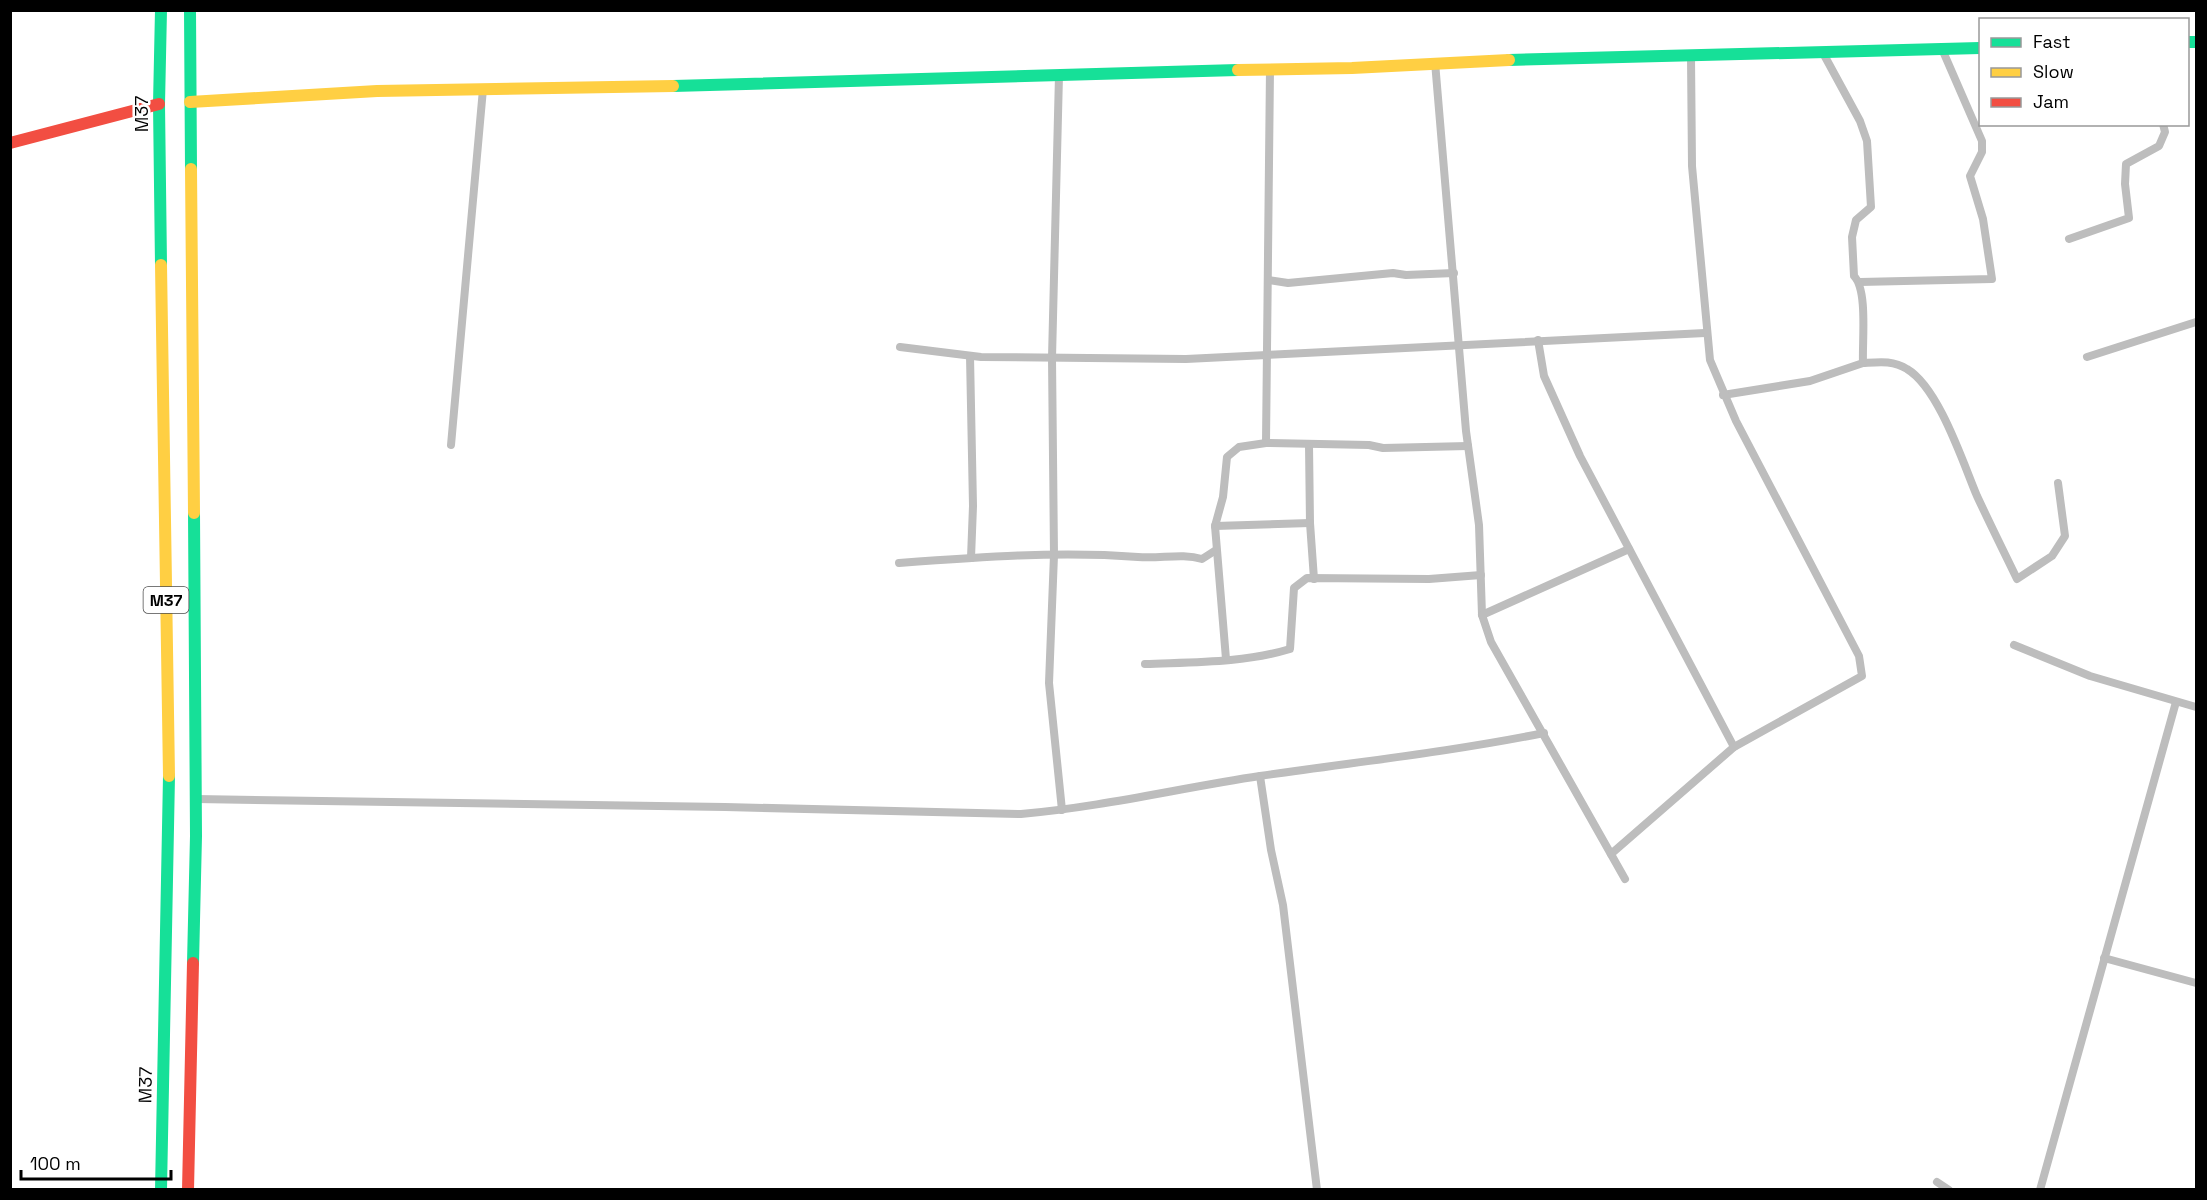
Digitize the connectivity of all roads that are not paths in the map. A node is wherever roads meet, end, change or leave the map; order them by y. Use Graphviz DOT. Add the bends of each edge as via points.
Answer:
graph roads {
  1 [pos="161,10"];
  2 [pos="190,10"];
  3 [pos="1979,48"];
  4 [pos="1942,49"];
  5 [pos="1823,53"];
  6 [pos="1691,57"];
  7 [pos="1435,62"];
  8 [pos="1270,69"];
  9 [pos="1059,75"];
  10 [pos="483,89"];
  11 [pos="190,102"];
  12 [pos="159,104"];
  13 [pos="2164,126"];
  14 [pos="10,142"];
  15 [pos="2069,239"];
  16 [pos="1454,273"];
  17 [pos="1268,280"];
  18 [pos="1860,282"];
  19 [pos="2196,322"];
  20 [pos="1705,333"];
  21 [pos="1538,340"];
  22 [pos="1459,344"];
  23 [pos="900,347"];
  24 [pos="1268,355"];
  25 [pos="970,356"];
  26 [pos="2087,357"];
  27 [pos="1052,358"];
  28 [pos="1863,363"];
  29 [pos="1724,395"];
  30 [pos="1266,443"];
  31 [pos="451,445"];
  32 [pos="1309,445"];
  33 [pos="1468,446"];
  34 [pos="2058,483"];
  35 [pos="1310,523"];
  36 [pos="1215,526"];
  37 [pos="1629,549"];
  38 [pos="1216,550"];
  39 [pos="1054,555"];
  40 [pos="971,558"];
  41 [pos="899,563"];
  42 [pos="1481,575"];
  43 [pos="1314,579"];
  44 [pos="1482,615"];
  45 [pos="2014,645"];
  46 [pos="1226,659"];
  47 [pos="1145,664"];
  48 [pos="2176,702"];
  49 [pos="2196,707"];
  50 [pos="1544,733"];
  51 [pos="1734,747"];
  52 [pos="1260,776"];
  53 [pos="196,799"];
  54 [pos="1062,810"];
  55 [pos="1611,854"];
  56 [pos="1625,879"];
  57 [pos="2104,958"];
  58 [pos="2196,983"];
  59 [pos="1937,1182"];
  60 [pos="161,1190"];
  61 [pos="188,1190"];
  62 [pos="1317,1190"];
  63 [pos="1949,1190"];
  64 [pos="2040,1190"];
  1 -- 12 [label="main road, M37 / M37"];
  2 -- 11 [label="main road, M37 / M37"];
  3 -- 4 [label="main road"];
  4 -- 5 [label="main road"];
  4 -- 18 [label="street" via="1982,141 1982,152 1970,176 1983,219 1992,279"];
  5 -- 6 [label="main road"];
  5 -- 18 [label="street" via="1867,141 1871,207 1856,220 1852,237 1854,276"];
  6 -- 7 [label="main road"];
  6 -- 20 [label="street" via="1692,166"];
  7 -- 8 [label="main road"];
  7 -- 16 [label="street"];
  8 -- 9 [label="main road"];
  8 -- 17 [label="street"];
  9 -- 10 [label="main road"];
  9 -- 27 [label="street"];
  10 -- 11 [label="main road"];
  10 -- 31 [label="street"];
  11 -- 53 [label="main road, M37 / M37"];
  12 -- 14 [label="main road"];
  12 -- 60 [label="main road, M37 / M37" via="170,815"];
  13 -- 15 [label="street" via="2159,146 2127,164 2128,218"];
  16 -- 17 [label="street" via="1393,273 1288,283"];
  16 -- 22 [label="street"];
  17 -- 24 [label="street"];
  18 -- 28 [label="street"];
  19 -- 26 [label="street"];
  20 -- 21 [label="street"];
  20 -- 29 [label="street" via="1710,360"];
  21 -- 22 [label="street"];
  21 -- 37 [label="street" via="1551,392"];
  22 -- 24 [label="street"];
  22 -- 33 [label="street"];
  23 -- 25 [label="street"];
  24 -- 27 [label="street"];
  24 -- 30 [label="street"];
  25 -- 27 [label="street"];
  25 -- 40 [label="street" via="974,506"];
  27 -- 39 [label="street"];
  28 -- 29 [label="street" via="1810,381"];
  28 -- 34 [label="street" via="1887,361 1908,370 1927,390 1948,425 2017,579 2052,556 2065,536"];
  29 -- 51 [label="street" via="1859,656 1862,676"];
  30 -- 32 [label="street"];
  30 -- 36 [label="street" via="1239,447 1227,457"];
  32 -- 33 [label="street"];
  32 -- 35 [label="street"];
  33 -- 42 [label="street" via="1479,525"];
  35 -- 36 [label="street"];
  35 -- 43 [label="street"];
  36 -- 38 [label="street"];
  37 -- 44 [label="street"];
  37 -- 51 [label="street"];
  38 -- 39 [label="street" via="1202,558"];
  38 -- 46 [label="street"];
  39 -- 40 [label="street"];
  39 -- 54 [label="street" via="1049,683"];
  40 -- 41 [label="street"];
  42 -- 43 [label="street"];
  42 -- 44 [label="street"];
  43 -- 46 [label="street" via="1307,578 1294,588 1290,649"];
  44 -- 50 [label="street" via="1491,642"];
  45 -- 48 [label="street" via="2090,676"];
  46 -- 47 [label="street"];
  48 -- 49 [label="street"];
  48 -- 57 [label="street"];
  50 -- 52 [label="street" via="1460,750"];
  50 -- 55 [label="street"];
  51 -- 55 [label="street"];
  52 -- 54 [label="street"];
  52 -- 62 [label="street" via="1283,905"];
  53 -- 54 [label="street" via="1021,814"];
  53 -- 61 [label="main road, M37 / M37"];
  55 -- 56 [label="street"];
  57 -- 58 [label="street"];
  57 -- 64 [label="street"];
  59 -- 63 [label="street"];
}
